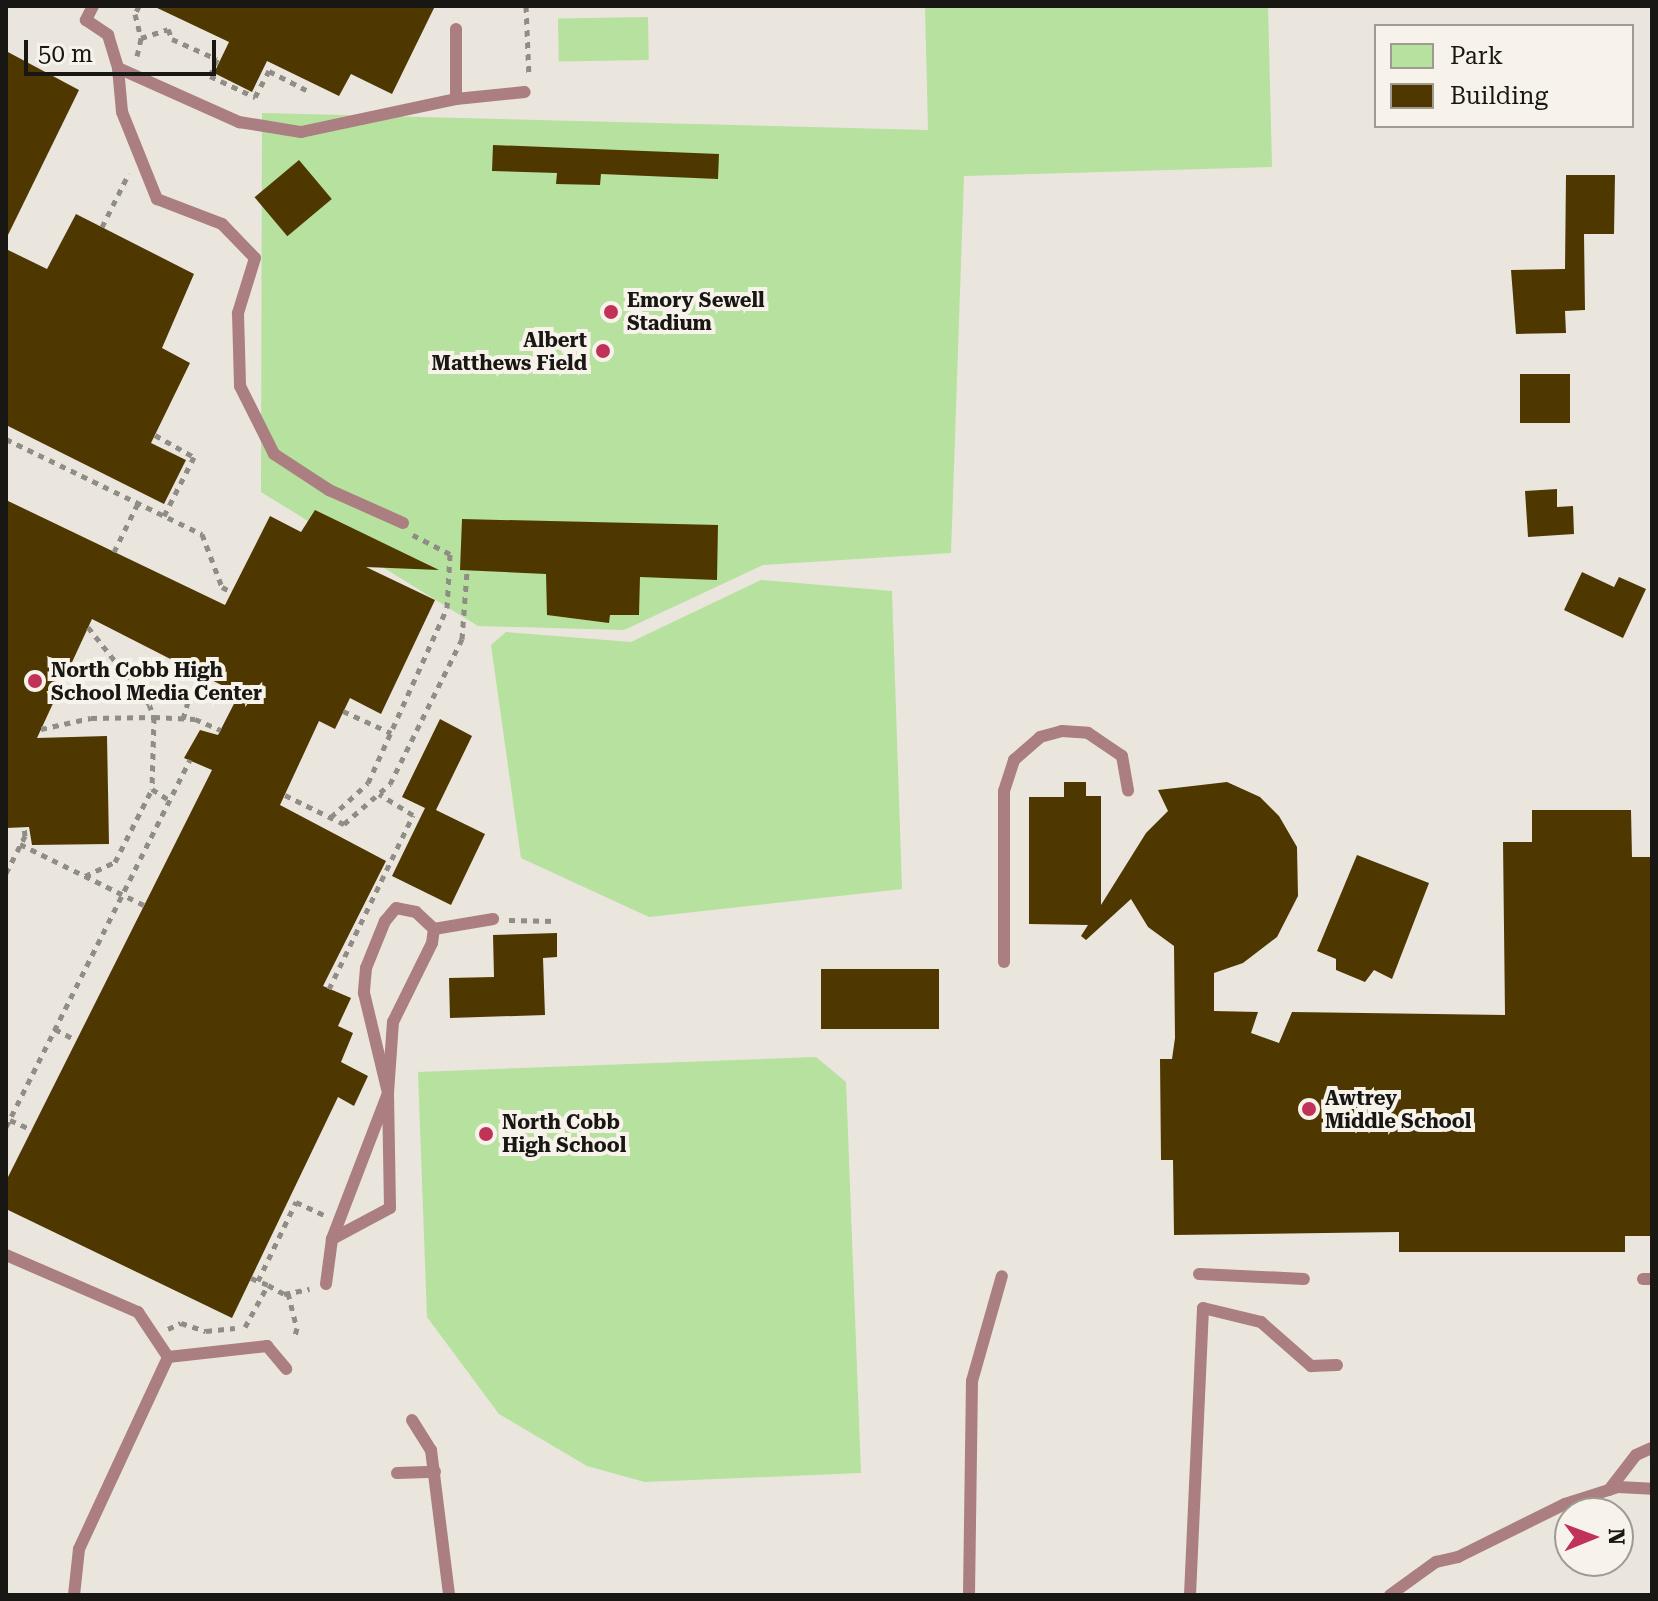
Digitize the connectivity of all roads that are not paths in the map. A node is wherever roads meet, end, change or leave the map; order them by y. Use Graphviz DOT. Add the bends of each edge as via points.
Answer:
graph roads {
  1 [pos="93,6"];
  2 [pos="456,29"];
  3 [pos="118,68"];
  4 [pos="528,91"];
  5 [pos="456,99"];
  6 [pos="403,523"];
  7 [pos="1128,790"];
  8 [pos="493,919"];
  9 [pos="434,929"];
  10 [pos="1004,962"];
  11 [pos="388,1093"];
  12 [pos="332,1239"];
  13 [pos="6,1255"];
  14 [pos="1199,1274"];
  15 [pos="1002,1276"];
  16 [pos="1304,1279"];
  17 [pos="326,1284"];
  18 [pos="168,1357"];
  19 [pos="1337,1365"];
  20 [pos="286,1369"];
  21 [pos="412,1420"];
  22 [pos="1652,1448"];
  23 [pos="435,1472"];
  24 [pos="397,1473"];
  25 [pos="1652,1489"];
  26 [pos="1609,1490"];
  27 [pos="74,1595"];
  28 [pos="449,1595"];
  29 [pos="969,1595"];
  30 [pos="1190,1595"];
  31 [pos="1390,1595"];
  1 -- 3 [label="lane" via="86,20 108,35"];
  2 -- 5 [label="lane"];
  3 -- 5 [label="lane" via="239,122 301,132"];
  3 -- 6 [label="lane" via="122,112 157,199 222,224 255,258 238,313 240,386 274,454 329,490"];
  4 -- 5 [label="lane"];
  7 -- 10 [label="lane" via="1122,756 1088,733 1062,731 1040,737 1014,760 1004,801"];
  8 -- 9 [label="lane"];
  9 -- 11 [label="lane" via="393,1022"];
  9 -- 11 [label="lane" via="416,912 396,908 385,921 366,968 364,993"];
  11 -- 12 [label="lane"];
  11 -- 12 [label="lane" via="390,1208"];
  12 -- 17 [label="lane"];
  13 -- 18 [label="lane" via="138,1312"];
  14 -- 16 [label="lane"];
  15 -- 29 [label="lane" via="972,1381"];
  18 -- 20 [label="lane" via="267,1346"];
  18 -- 27 [label="lane" via="79,1549"];
  19 -- 30 [label="lane" via="1311,1366 1261,1322 1203,1308"];
  21 -- 23 [label="lane" via="431,1450"];
  22 -- 26 [label="lane" via="1636,1455"];
  23 -- 24 [label="lane"];
  23 -- 28 [label="lane"];
  25 -- 26 [label="lane"];
  26 -- 31 [label="lane" via="1436,1562"];
}
